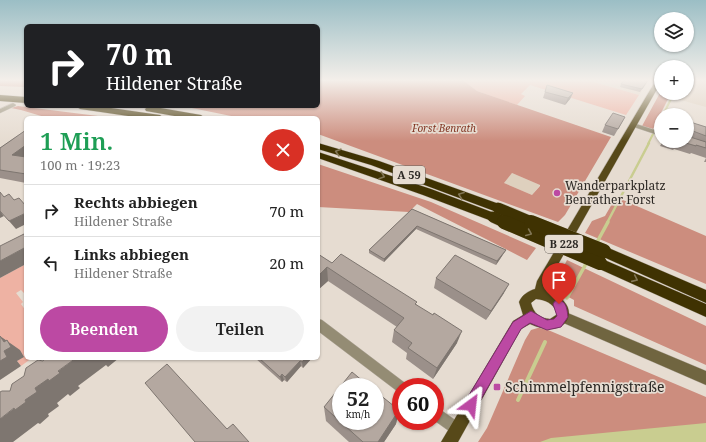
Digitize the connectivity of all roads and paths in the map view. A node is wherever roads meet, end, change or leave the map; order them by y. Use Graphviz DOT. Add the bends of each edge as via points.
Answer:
graph roads {
  1 [pos="647,101"];
  2 [pos="13,105"];
  3 [pos="93,108"];
  4 [pos="142,108"];
  5 [pos="0,110"];
  6 [pos="147,116"];
  7 [pos="189,116"];
  8 [pos="633,125"];
  9 [pos="654,132"];
  10 [pos="320,147"];
  11 [pos="320,156"];
  12 [pos="496,213"];
  13 [pos="602,257"];
  14 [pos="541,294"];
  15 [pos="706,297"];
  16 [pos="706,312"];
  17 [pos="531,316"];
  18 [pos="563,317"];
  19 [pos="320,326"];
  20 [pos="706,378"];
  21 [pos="392,380"];
  22 [pos="444,424"];
  23 [pos="453,436"];
  1 -- 8 [label="main road, B 228"];
  2 -- 5 [label="street"];
  3 -- 6 [label="highway"];
  4 -- 7 [label="highway"];
  8 -- 9 [label="street"];
  8 -- 14 [label="main road, B 228" via="541,284"];
  12 -- 10 [label="highway, A 59, one-way" via="375,163"];
  11 -- 12 [label="highway, A 59, one-way"];
  12 -- 13 [label="highway, A 59, bridge"];
  13 -- 15 [label="highway, A 59"];
  13 -- 16 [label="highway, A 59, one-way"];
  14 -- 17 [label="main road" via="531,296 525,302 527,312"];
  14 -- 18 [label="main road" via="559,304"];
  17 -- 18 [label="main road" via="535,321 547,325 557,324"];
  17 -- 23 [label="main road" via="517,325"];
  18 -- 20 [label="main road"];
  19 -- 21 [label="street"];
  22 -- 23 [label="street"];
}
